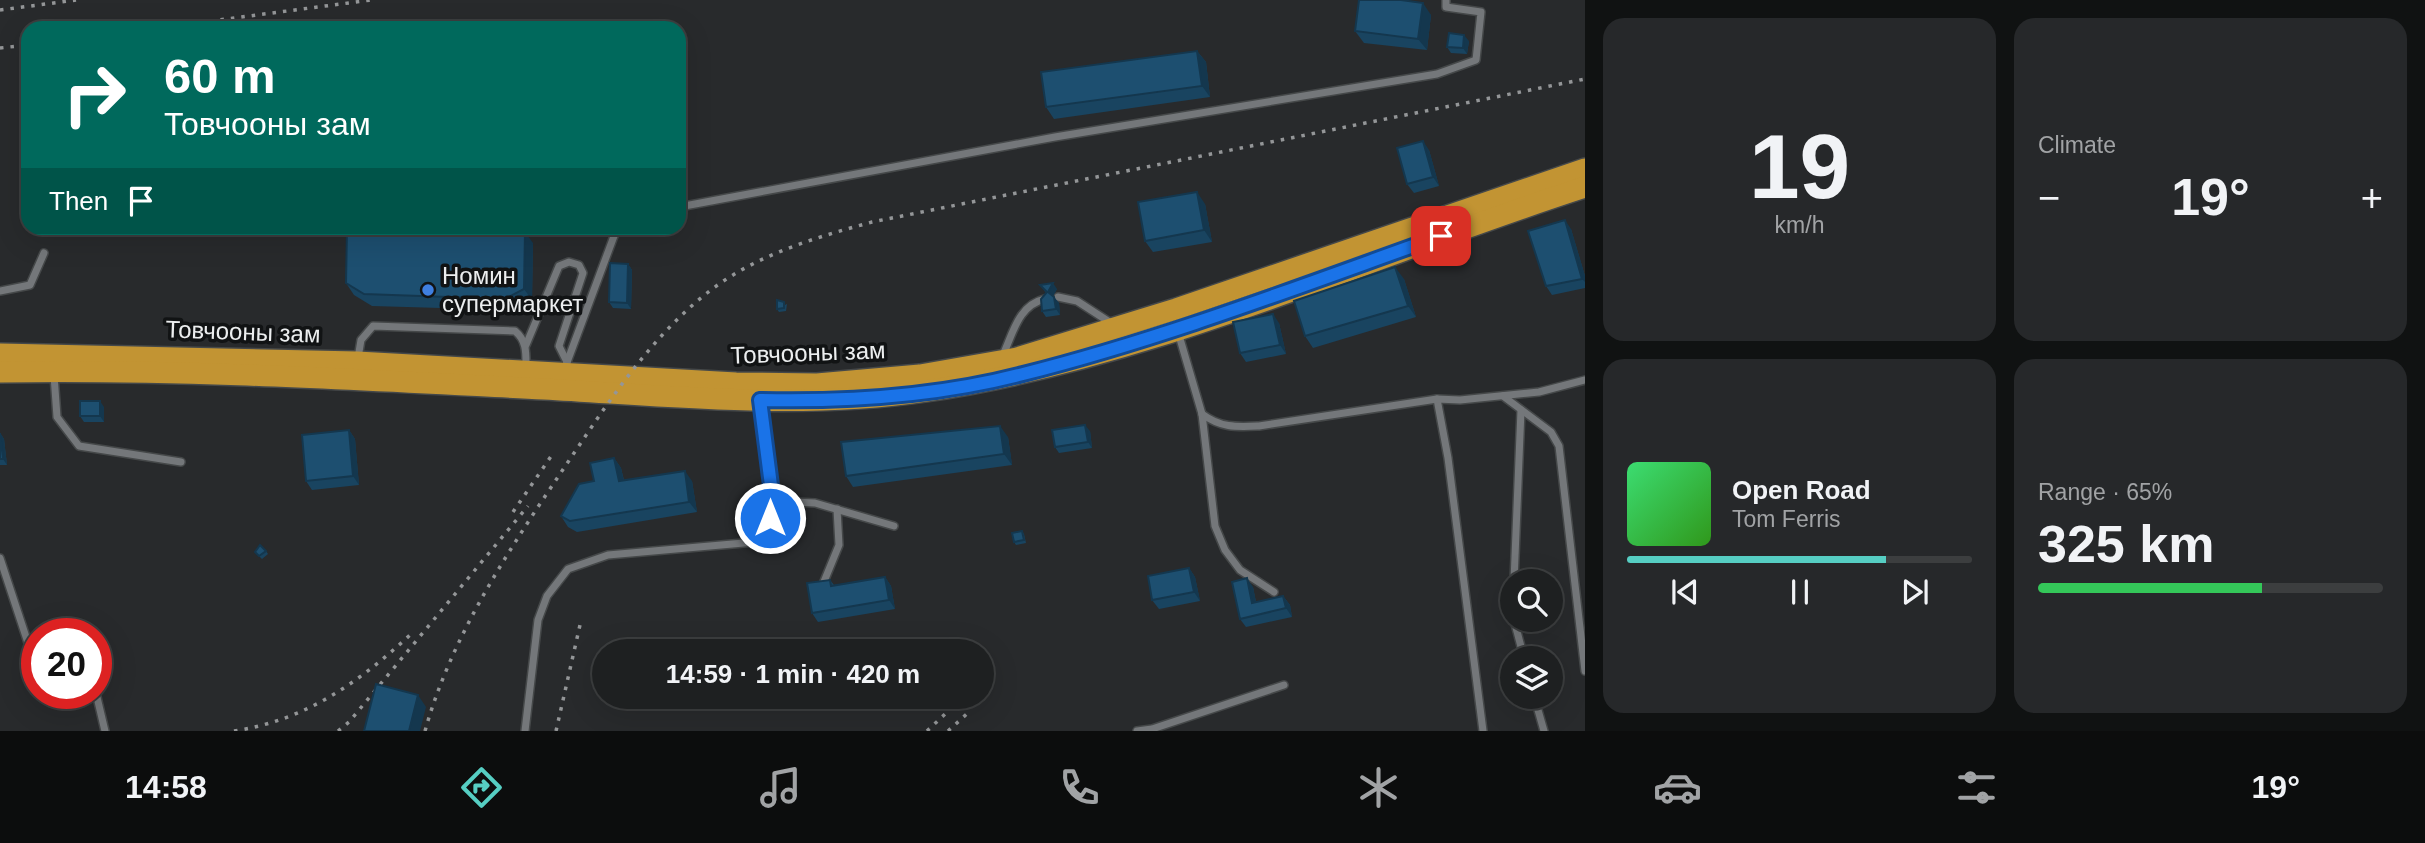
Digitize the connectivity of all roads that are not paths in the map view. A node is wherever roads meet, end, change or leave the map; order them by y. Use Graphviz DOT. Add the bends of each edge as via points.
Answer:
graph roads {
  1 [pos="1446,0"];
  2 [pos="1585,169"];
  3 [pos="1585,187"];
  4 [pos="686,206"];
  5 [pos="614,235"];
  6 [pos="44,253"];
  7 [pos="0,291"];
  8 [pos="1058,297"];
  9 [pos="1045,299"];
  10 [pos="1117,327"];
  11 [pos="1178,330"];
  12 [pos="525,346"];
  13 [pos="0,354"];
  14 [pos="1000,361"];
  15 [pos="358,362"];
  16 [pos="565,367"];
  17 [pos="526,369"];
  18 [pos="54,371"];
  19 [pos="0,372"];
  20 [pos="1585,380"];
  21 [pos="1502,396"];
  22 [pos="1437,399"];
  23 [pos="760,400"];
  24 [pos="1521,410"];
  25 [pos="1202,414"];
  26 [pos="181,462"];
  27 [pos="773,501"];
  28 [pos="837,509"];
  29 [pos="894,526"];
  30 [pos="0,558"];
  31 [pos="1514,569"];
  32 [pos="823,584"];
  33 [pos="1274,592"];
  34 [pos="21,622"];
  35 [pos="1585,670"];
  36 [pos="1284,685"];
  37 [pos="100,709"];
  38 [pos="1538,709"];
  39 [pos="106,731"];
  40 [pos="525,731"];
  41 [pos="1137,731"];
  42 [pos="1483,731"];
  43 [pos="1544,731"];
  1 -- 4 [label="lane" via="1446,7 1481,12 1476,60 1437,74 1055,137"];
  2 -- 10 [label="highway, Товчооны зам"];
  3 -- 11 [label="highway, Товчооны зам"];
  5 -- 16 [label="lane"];
  6 -- 7 [label="lane" via="30,285"];
  8 -- 10 [label="lane" via="1077,301"];
  9 -- 14 [label="lane" via="1025,308"];
  10 -- 14 [label="highway, Товчооны зам"];
  11 -- 23 [label="highway, Товчооны зам" via="1021,375 923,392 817,401"];
  11 -- 25 [label="lane"];
  12 -- 15 [label="lane" via="515,331 373,326 361,340"];
  12 -- 16 [label="lane" via="559,266 574,262 583,273 559,346"];
  12 -- 17 [label="lane"];
  13 -- 15 [label="highway, Товчооны зам"];
  14 -- 16 [label="highway, Товчооны зам" via="817,384 736,383"];
  15 -- 17 [label="highway, Товчооны зам"];
  16 -- 17 [label="highway, Товчооны зам"];
  18 -- 19 [label="highway, Товчооны зам"];
  18 -- 23 [label="highway, Товчооны зам" via="357,379"];
  18 -- 26 [label="lane" via="57,417 79,446"];
  20 -- 21 [label="lane"];
  21 -- 22 [label="lane"];
  21 -- 24 [label="lane"];
  22 -- 25 [label="lane" via="1229,428"];
  22 -- 42 [label="lane"];
  23 -- 27 [label="lane"];
  24 -- 31 [label="lane"];
  24 -- 35 [label="lane" via="1551,432 1559,446"];
  25 -- 33 [label="lane" via="1215,526 1240,570"];
  27 -- 28 [label="lane" via="803,501"];
  27 -- 40 [label="lane" via="770,518 755,542 608,555 568,569 547,596 538,620"];
  28 -- 29 [label="lane"];
  28 -- 32 [label="lane" via="839,545"];
  30 -- 34 [label="lane"];
  36 -- 41 [label="lane"];
  37 -- 39 [label="lane"];
  38 -- 43 [label="lane"];
}
